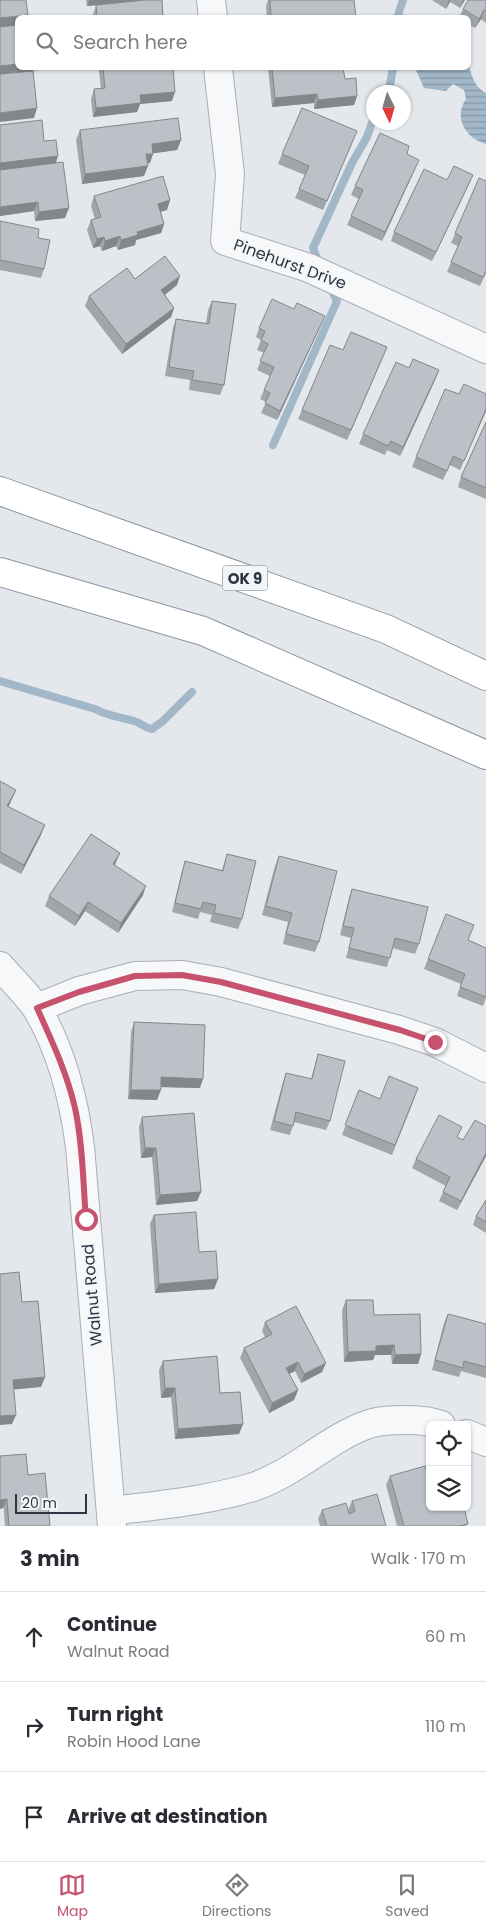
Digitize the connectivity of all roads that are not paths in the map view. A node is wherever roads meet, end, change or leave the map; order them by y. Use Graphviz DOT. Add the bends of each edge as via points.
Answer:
graph roads {
  1 [pos="211,0"];
  2 [pos="213,15"];
  3 [pos="218,70"];
  4 [pos="486,349"];
  5 [pos="0,491"];
  6 [pos="0,572"];
  7 [pos="486,676"];
  8 [pos="486,755"];
  9 [pos="0,966"];
  10 [pos="37,1008"];
  11 [pos="486,1068"];
  12 [pos="426,1422"];
  13 [pos="471,1436"];
  14 [pos="486,1442"];
  15 [pos="112,1518"];
  1 -- 2 [label="street"];
  3 -- 4 [label="street, Pinehurst Drive" via="230,174 225,240 334,278"];
  5 -- 7 [label="highway, OK 9" via="386,629"];
  6 -- 8 [label="highway" via="204,631"];
  9 -- 10 [label="street, Walnut Road"];
  10 -- 11 [label="street" via="135,976 182,975 221,982 400,1030 435,1042"];
  10 -- 15 [label="street, Walnut Road" via="56,1048 76,1109"];
  12 -- 15 [label="street" via="378,1422 352,1432 301,1464 255,1486 222,1496"];
  13 -- 14 [label="street"];
}
